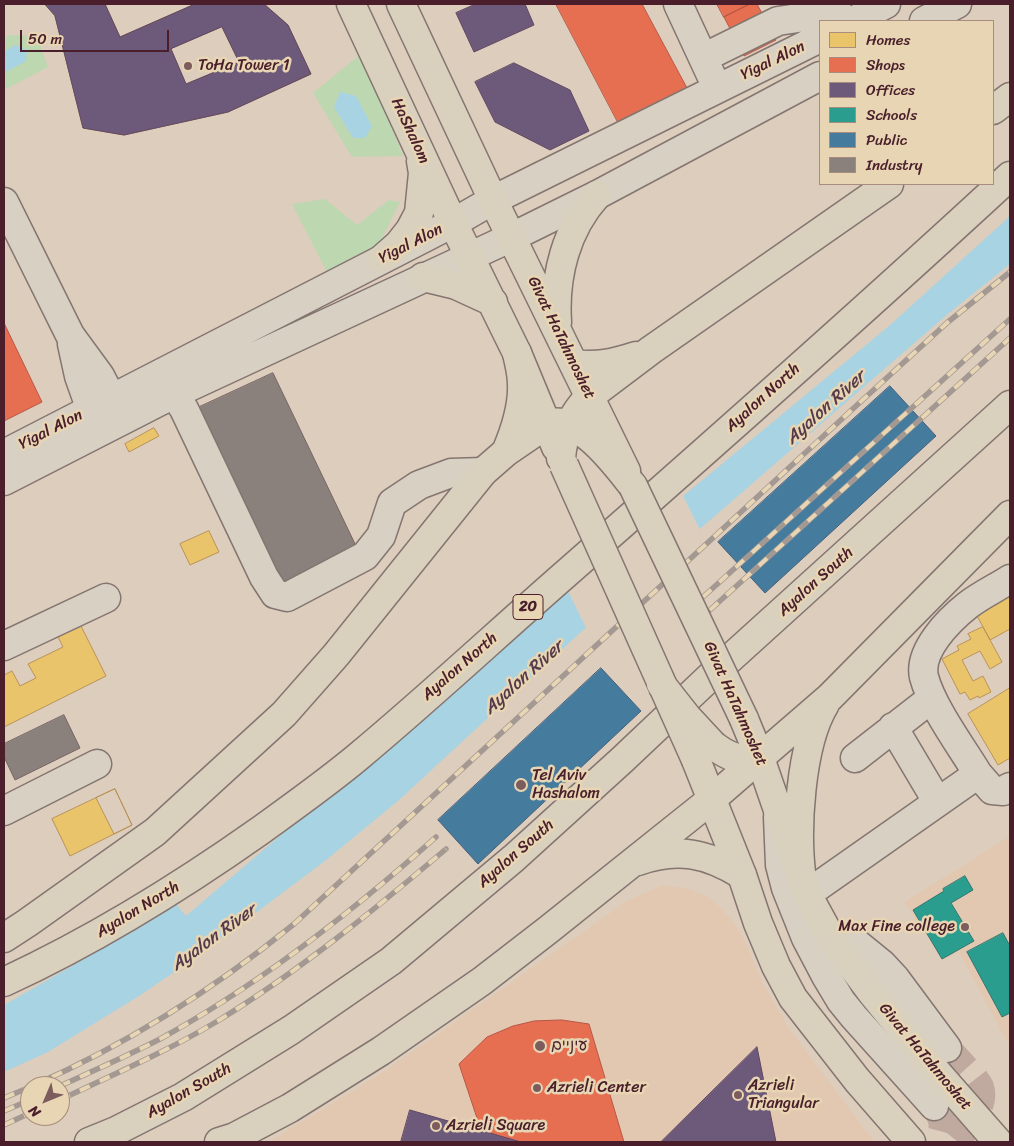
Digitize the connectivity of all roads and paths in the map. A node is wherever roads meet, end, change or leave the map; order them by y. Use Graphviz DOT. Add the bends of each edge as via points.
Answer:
graph roads {
  1 [pos="351,4"];
  2 [pos="401,4"];
  3 [pos="678,4"];
  4 [pos="886,4"];
  5 [pos="957,4"];
  6 [pos="841,20"];
  7 [pos="855,20"];
  8 [pos="926,20"];
  9 [pos="819,38"];
  10 [pos="703,58"];
  11 [pos="819,77"];
  12 [pos="717,89"];
  13 [pos="1010,97"];
  14 [pos="994,109"];
  15 [pos="420,152"];
  16 [pos="1010,176"];
  17 [pos="889,185"];
  18 [pos="597,195"];
  19 [pos="493,200"];
  20 [pos="4,202"];
  21 [pos="453,223"];
  22 [pos="512,237"];
  23 [pos="471,256"];
  24 [pos="382,259"];
  25 [pos="423,277"];
  26 [pos="492,302"];
  27 [pos="558,331"];
  28 [pos="651,350"];
  29 [pos="517,353"];
  30 [pos="574,364"];
  31 [pos="174,394"];
  32 [pos="590,396"];
  33 [pos="102,404"];
  34 [pos="1010,405"];
  35 [pos="558,425"];
  36 [pos="113,426"];
  37 [pos="599,435"];
  38 [pos="506,452"];
  39 [pos="4,454"];
  40 [pos="483,472"];
  41 [pos="4,481"];
  42 [pos="1010,515"];
  43 [pos="1010,579"];
  44 [pos="106,598"];
  45 [pos="17,637"];
  46 [pos="830,697"];
  47 [pos="932,698"];
  48 [pos="893,727"];
  49 [pos="705,753"];
  50 [pos="760,758"];
  51 [pos="855,758"];
  52 [pos="97,764"];
  53 [pos="978,774"];
  54 [pos="1010,787"];
  55 [pos="712,799"];
  56 [pos="937,801"];
  57 [pos="4,811"];
  58 [pos="778,812"];
  59 [pos="629,864"];
  60 [pos="742,875"];
  61 [pos="804,887"];
  62 [pos="4,938"];
  63 [pos="831,938"];
  64 [pos="4,982"];
  65 [pos="947,1048"];
  66 [pos="934,1106"];
  67 [pos="910,1141"];
  68 [pos="89,1142"];
  69 [pos="219,1142"];
  70 [pos="998,1142"];
  1 -- 15 [label="main road, HaShalom"];
  2 -- 19 [label="main road"];
  3 -- 10 [label="street"];
  4 -- 7 [label="street"];
  5 -- 8 [label="street"];
  6 -- 10 [label="street" via="838,12 778,21"];
  9 -- 12 [label="street, Yigal Alon"];
  10 -- 12 [label="street"];
  11 -- 18 [label="street, Yigal Alon"];
  12 -- 19 [label="street, Yigal Alon"];
  13 -- 14 [label="main road"];
  15 -- 21 [label="main road, HaShalom"];
  15 -- 24 [label="main road" via="419,213 405,238"];
  16 -- 64 [label="main road, Ayalon North / 20" via="907,272 358,757 228,854 149,905 70,950"];
  17 -- 28 [label="main road"];
  18 -- 22 [label="street, Yigal Alon"];
  18 -- 27 [label="main road" via="579,221 562,260 557,287"];
  19 -- 21 [label="street, Yigal Alon"];
  19 -- 22 [label="main road"];
  20 -- 33 [label="street" via="70,335 100,376"];
  21 -- 23 [label="main road, HaShalom"];
  21 -- 24 [label="street, Yigal Alon"];
  22 -- 23 [label="street, Yigal Alon"];
  22 -- 27 [label="main road, Givat HaTahmoshet"];
  23 -- 25 [label="street, Yigal Alon"];
  23 -- 26 [label="main road"];
  24 -- 33 [label="street, Yigal Alon"];
  25 -- 26 [label="main road" via="456,285"];
  25 -- 31 [label="street, Yigal Alon"];
  26 -- 29 [label="main road"];
  27 -- 30 [label="main road, Givat HaTahmoshet"];
  28 -- 30 [label="main road" via="607,365"];
  28 -- 32 [label="main road"];
  29 -- 35 [label="main road"];
  29 -- 38 [label="main road" via="522,394"];
  30 -- 32 [label="main road, Givat HaTahmoshet"];
  31 -- 36 [label="street, Yigal Alon"];
  31 -- 40 [label="street" via="275,594 287,597 365,556 381,536 392,503 419,485 451,473"];
  32 -- 35 [label="main road"];
  32 -- 37 [label="main road, Givat HaTahmoshet"];
  33 -- 36 [label="street" via="115,416"];
  33 -- 39 [label="street, Yigal Alon"];
  34 -- 68 [label="main road, Ayalon South" via="521,852 391,961 291,1030 183,1097"];
  35 -- 37 [label="main road"];
  35 -- 38 [label="main road"];
  35 -- 49 [label="main road, bridge" via="562,461 661,684 687,717"];
  36 -- 41 [label="street, Yigal Alon"];
  37 -- 50 [label="main road, Givat HaTahmoshet, bridge" via="604,451 633,486"];
  38 -- 40 [label="main road"];
  40 -- 62 [label="main road" via="341,649 284,714 155,832"];
  42 -- 46 [label="main road"];
  43 -- 47 [label="street" via="968,605 938,635 924,659 924,675"];
  44 -- 45 [label="street"];
  46 -- 50 [label="main road"];
  46 -- 61 [label="main road" via="813,730 802,785 798,834"];
  47 -- 48 [label="street"];
  47 -- 53 [label="street"];
  48 -- 51 [label="street"];
  48 -- 56 [label="street"];
  49 -- 50 [label="main road" via="720,750 741,760"];
  49 -- 55 [label="main road"];
  50 -- 55 [label="main road"];
  50 -- 58 [label="main road, Givat HaTahmoshet"];
  52 -- 57 [label="street"];
  53 -- 54 [label="street" via="992,790 1004,791"];
  53 -- 56 [label="street"];
  55 -- 59 [label="main road"];
  55 -- 60 [label="main road"];
  56 -- 61 [label="street"];
  58 -- 61 [label="main road, Givat HaTahmoshet"];
  58 -- 66 [label="street" via="780,865 786,888 826,976 854,1017"];
  59 -- 60 [label="main road" via="660,855 692,853"];
  59 -- 69 [label="main road" via="482,981 381,1051 290,1108"];
  60 -- 67 [label="main road" via="758,923 793,998"];
  61 -- 63 [label="main road, Givat HaTahmoshet"];
  63 -- 65 [label="street" via="850,938 882,964"];
  63 -- 70 [label="main road, Givat HaTahmoshet" via="890,1016"];
}
